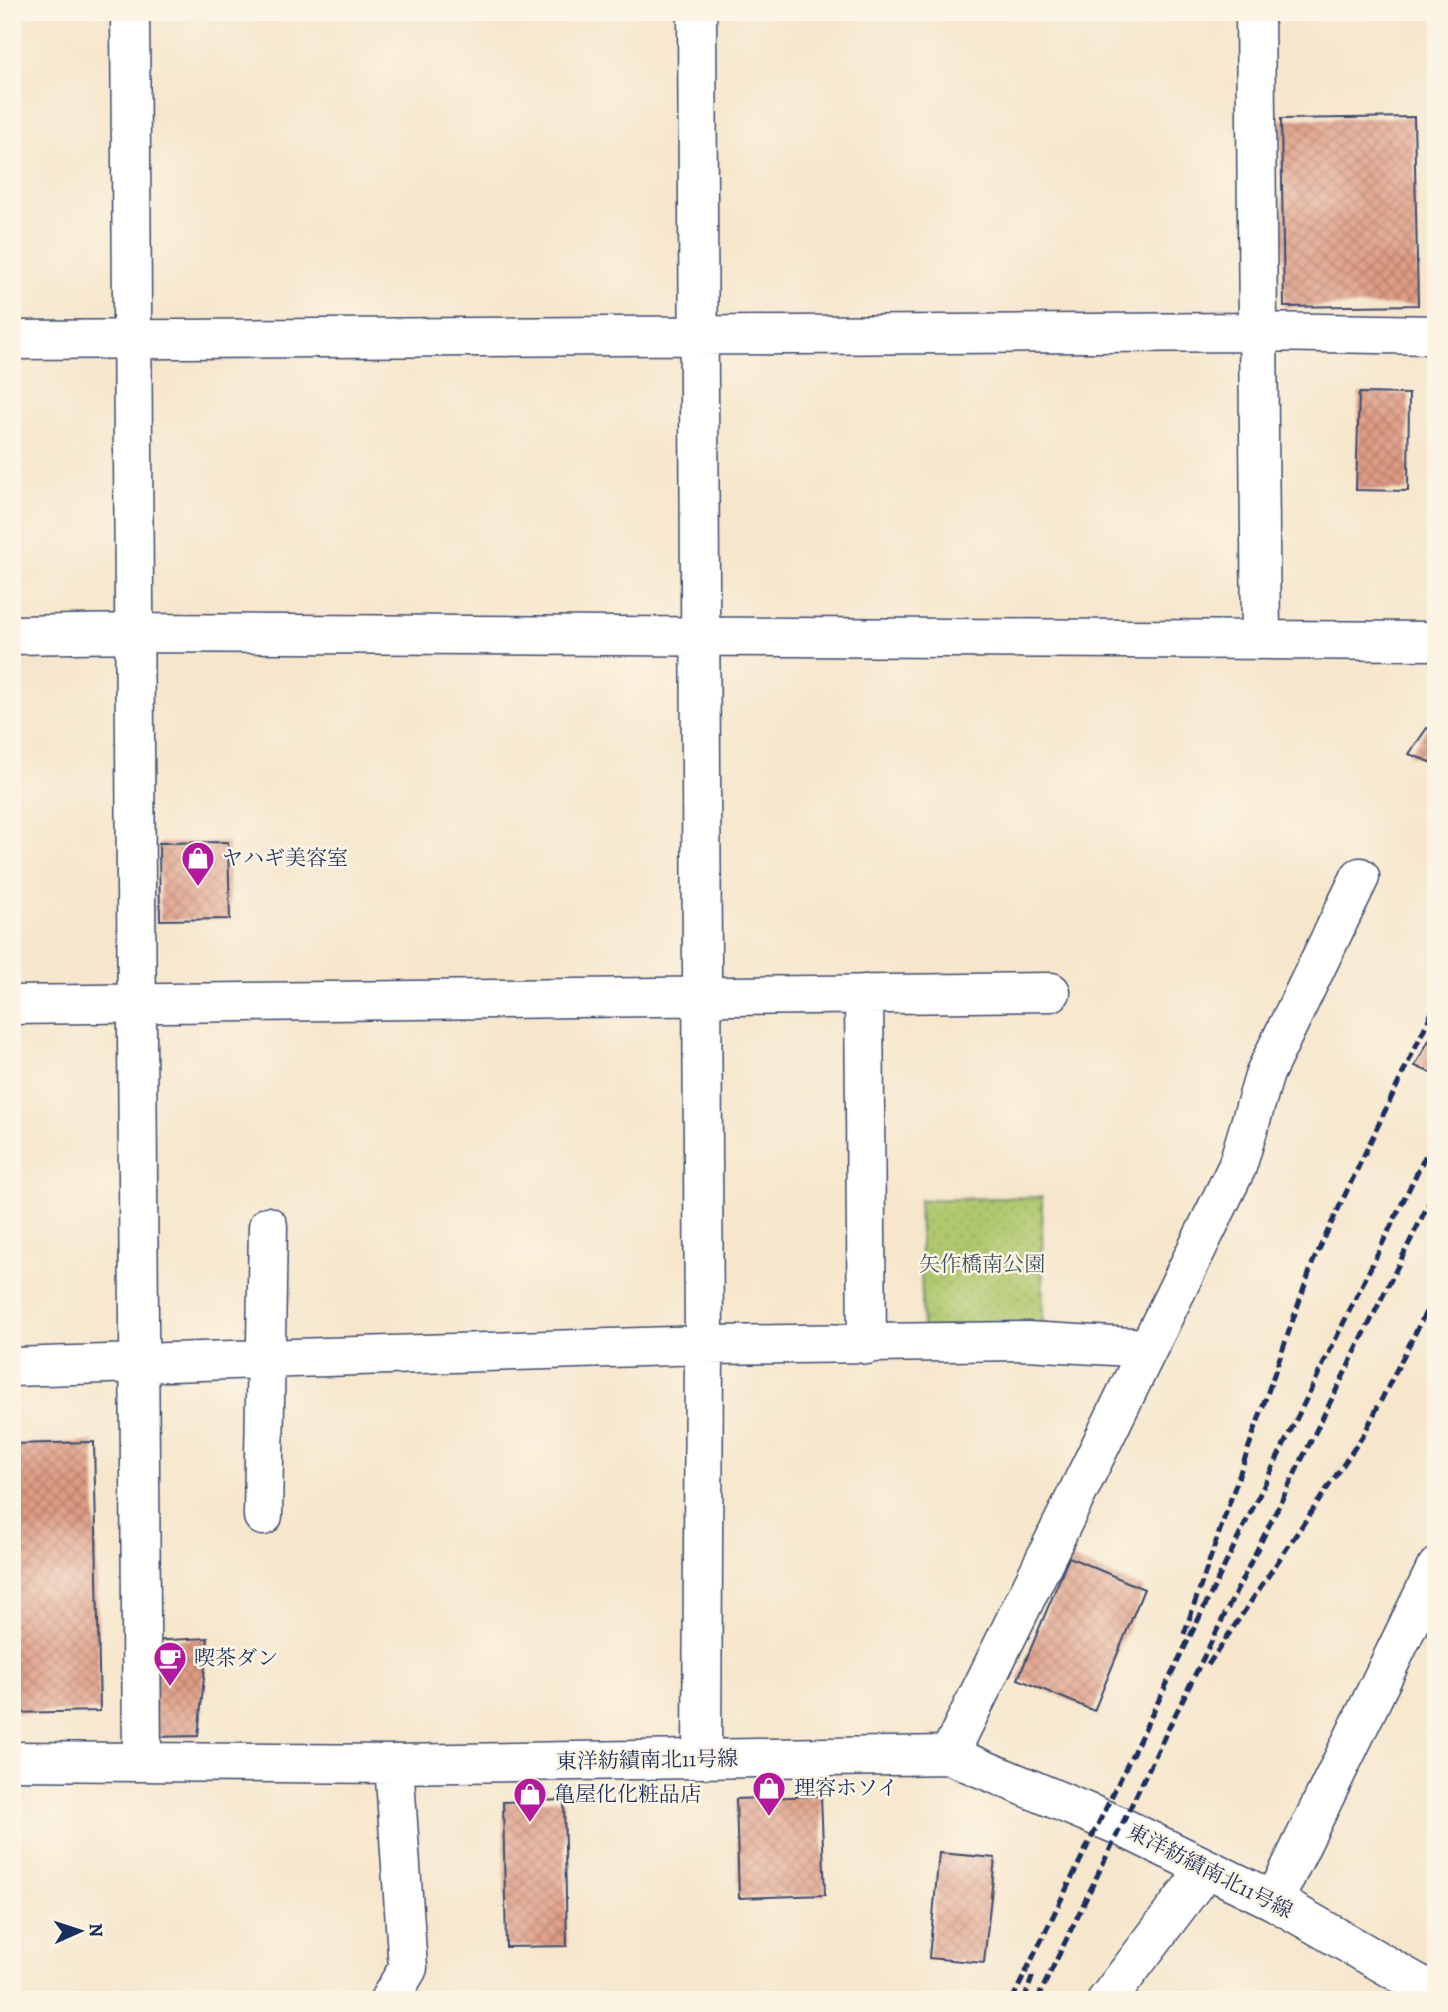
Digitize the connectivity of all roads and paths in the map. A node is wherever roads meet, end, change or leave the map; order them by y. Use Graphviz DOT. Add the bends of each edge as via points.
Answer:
graph roads {
  1 [pos="130,12"];
  2 [pos="697,12"];
  3 [pos="1255,12"];
  4 [pos="1258,332"];
  5 [pos="1436,335"];
  6 [pos="699,336"];
  7 [pos="132,338"];
  8 [pos="12,340"];
  9 [pos="135,633"];
  10 [pos="12,635"];
  11 [pos="700,638"];
  12 [pos="1261,640"];
  13 [pos="1436,641"];
  14 [pos="1360,877"];
  15 [pos="1051,992"];
  16 [pos="864,994"];
  17 [pos="702,997"];
  18 [pos="137,1004"];
  19 [pos="12,1005"];
  20 [pos="268,1226"];
  21 [pos="704,1345"];
  22 [pos="867,1345"];
  23 [pos="1148,1348"];
  24 [pos="265,1358"];
  25 [pos="139,1361"];
  26 [pos="12,1367"];
  27 [pos="263,1516"];
  28 [pos="1436,1568"];
  29 [pos="949,1755"];
  30 [pos="702,1759"];
  31 [pos="12,1761"];
  32 [pos="142,1761"];
  33 [pos="394,1764"];
  34 [pos="1206,1869"];
  35 [pos="1274,1901"];
  36 [pos="1436,1994"];
  37 [pos="389,2000"];
  38 [pos="1107,2000"];
  1 -- 7 [label="street"];
  2 -- 6 [label="street"];
  3 -- 4 [label="street"];
  4 -- 5 [label="street"];
  4 -- 6 [label="street"];
  4 -- 12 [label="street"];
  6 -- 7 [label="street"];
  6 -- 11 [label="street"];
  7 -- 8 [label="street"];
  7 -- 9 [label="street"];
  9 -- 10 [label="street"];
  9 -- 11 [label="street"];
  9 -- 18 [label="street"];
  11 -- 12 [label="street"];
  11 -- 17 [label="street"];
  12 -- 13 [label="street"];
  14 -- 23 [label="street" via="1265,1073 1237,1167"];
  15 -- 16 [label="street"];
  16 -- 17 [label="street"];
  16 -- 22 [label="street"];
  17 -- 18 [label="street"];
  17 -- 21 [label="street"];
  18 -- 19 [label="street"];
  18 -- 25 [label="street"];
  20 -- 24 [label="street"];
  21 -- 22 [label="street"];
  21 -- 24 [label="street"];
  21 -- 30 [label="street"];
  22 -- 23 [label="street" via="1027,1341"];
  23 -- 29 [label="street"];
  24 -- 25 [label="street"];
  24 -- 27 [label="street"];
  25 -- 26 [label="street"];
  25 -- 32 [label="street"];
  28 -- 35 [label="street"];
  29 -- 30 [label="street, 東洋紡績南北11号線"];
  29 -- 34 [label="street, 東洋紡績南北11号線" via="1122,1827"];
  30 -- 33 [label="street, 東洋紡績南北11号線"];
  31 -- 32 [label="street, 東洋紡績南北11号線"];
  32 -- 33 [label="street, 東洋紡績南北11号線"];
  33 -- 37 [label="street" via="408,1968"];
  34 -- 35 [label="street, 東洋紡績南北11号線"];
  34 -- 38 [label="street"];
  35 -- 36 [label="street, 東洋紡績南北11号線"];
}
